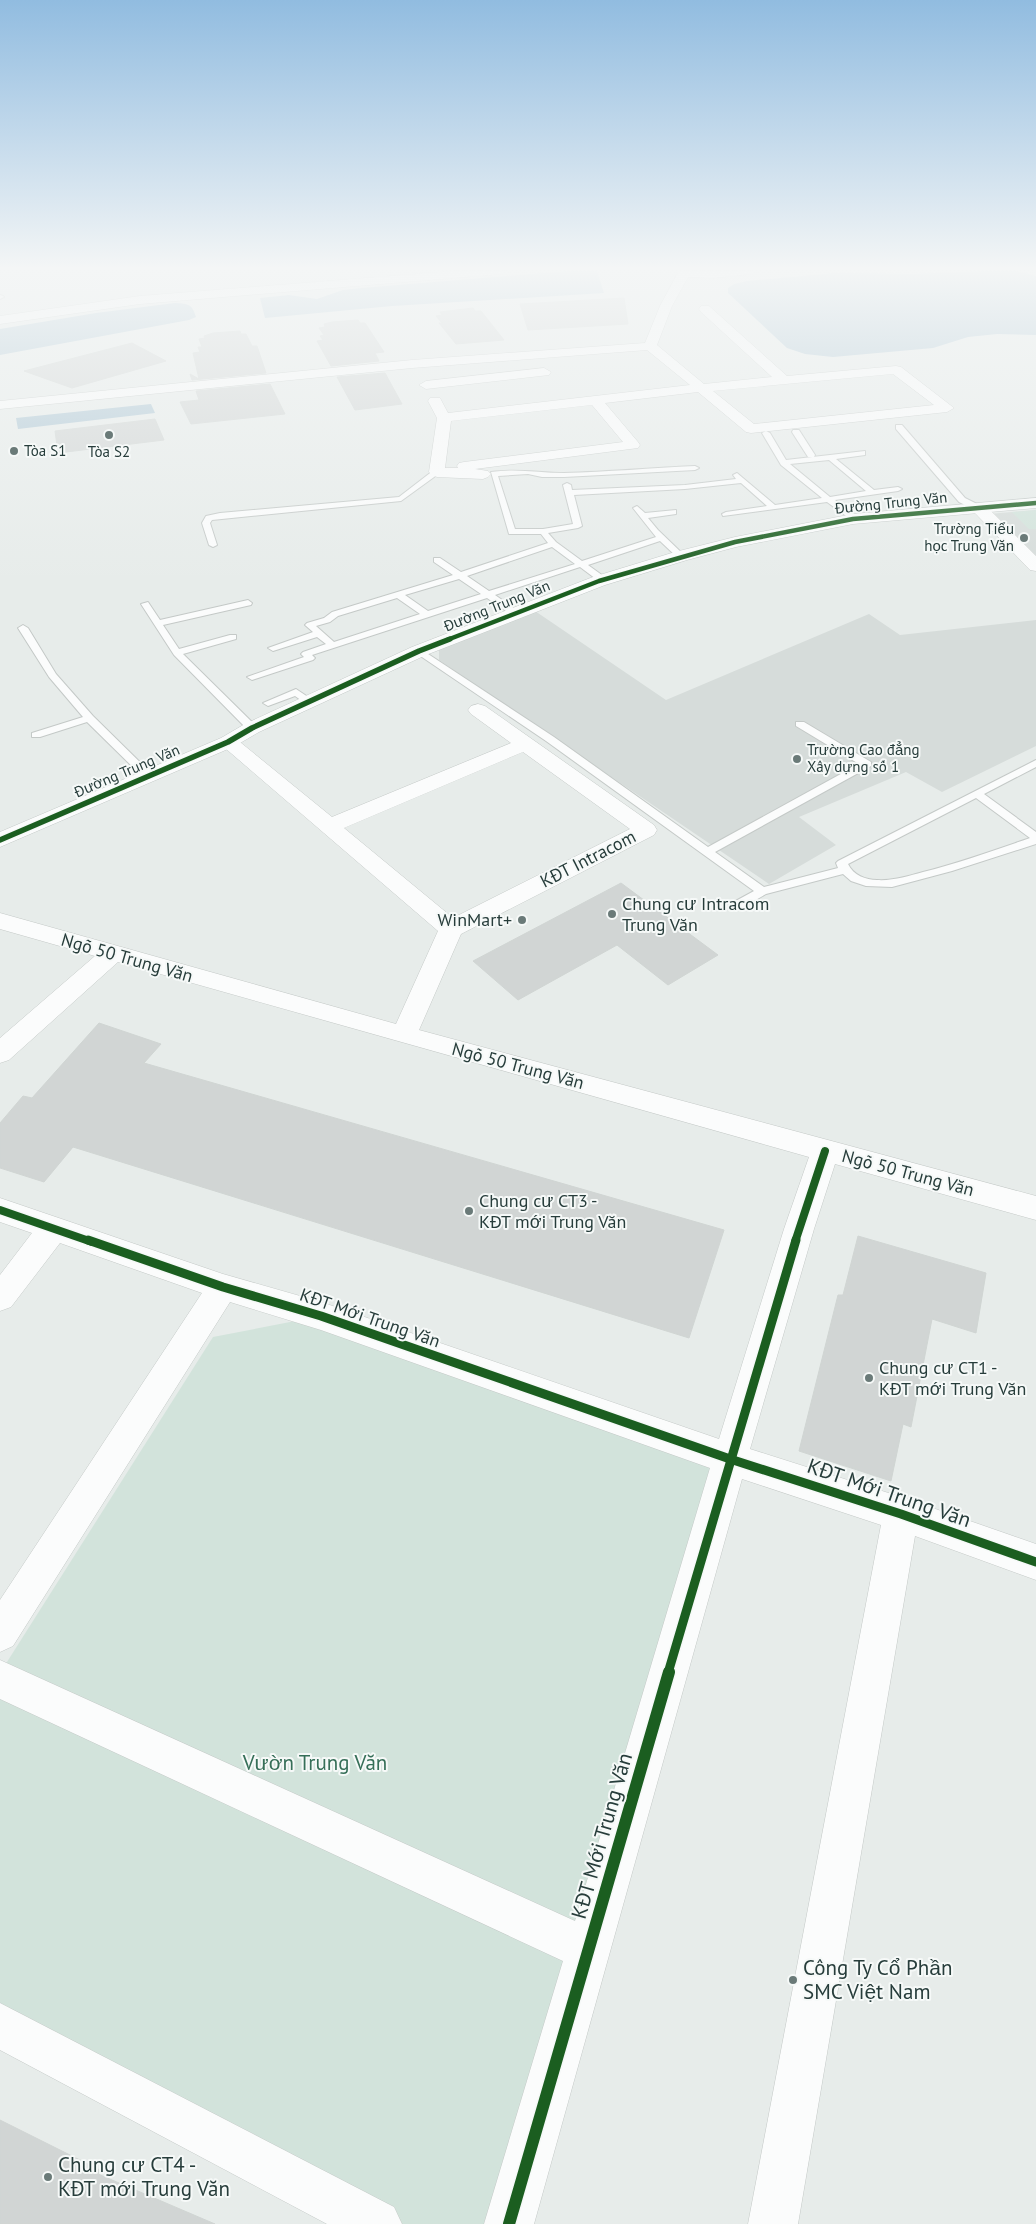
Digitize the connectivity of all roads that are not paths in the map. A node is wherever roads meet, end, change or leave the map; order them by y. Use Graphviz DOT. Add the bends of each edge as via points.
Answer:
graph roads {
  1 [pos="304,375"];
  2 [pos="419,375"];
  3 [pos="519,375"];
  4 [pos="685,375"];
  5 [pos="777,375"];
  6 [pos="835,375"];
  7 [pos="902,375"];
  8 [pos="782,379"];
  9 [pos="426,385"];
  10 [pos="701,388"];
  11 [pos="595,400"];
  12 [pos="0,405"];
  13 [pos="444,418"];
  14 [pos="899,427"];
  15 [pos="796,432"];
  16 [pos="766,434"];
  17 [pos="839,452"];
  18 [pos="862,453"];
  19 [pos="811,456"];
  20 [pos="830,457"];
  21 [pos="783,461"];
  22 [pos="464,466"];
  23 [pos="695,468"];
  24 [pos="437,472"];
  25 [pos="494,474"];
  26 [pos="564,475"];
  27 [pos="898,489"];
  28 [pos="569,493"];
  29 [pos="873,493"];
  30 [pos="828,500"];
  31 [pos="1036,504"];
  32 [pos="637,508"];
  33 [pos="774,508"];
  34 [pos="980,509"];
  35 [pos="673,512"];
  36 [pos="726,514"];
  37 [pos="642,516"];
  38 [pos="853,519"];
  39 [pos="542,531"];
  40 [pos="662,538"];
  41 [pos="553,544"];
  42 [pos="213,545"];
  43 [pos="681,556"];
  44 [pos="437,560"];
  45 [pos="579,564"];
  46 [pos="1036,566"];
  47 [pos="459,576"];
  48 [pos="603,580"];
  49 [pos="398,594"];
  50 [pos="488,595"];
  51 [pos="248,603"];
  52 [pos="145,604"];
  53 [pos="515,613"];
  54 [pos="427,615"];
  55 [pos="158,623"];
  56 [pos="23,628"];
  57 [pos="319,633"];
  58 [pos="233,637"];
  59 [pos="332,645"];
  60 [pos="273,648"];
  61 [pos="419,651"];
  62 [pos="177,653"];
  63 [pos="252,677"];
  64 [pos="308,701"];
  65 [pos="268,703"];
  66 [pos="478,710"];
  67 [pos="89,718"];
  68 [pos="800,724"];
  69 [pos="252,728"];
  70 [pos="36,734"];
  71 [pos="228,742"];
  72 [pos="525,744"];
  73 [pos="1036,763"];
  74 [pos="149,777"];
  75 [pos="977,794"];
  76 [pos="330,826"];
  77 [pos="1036,838"];
  78 [pos="0,840"];
  79 [pos="709,851"];
  80 [pos="844,870"];
  81 [pos="762,891"];
  82 [pos="736,906"];
  83 [pos="0,921"];
  84 [pos="451,929"];
  85 [pos="112,954"];
  86 [pos="404,1035"];
  87 [pos="0,1053"];
  88 [pos="825,1151"];
  89 [pos="1036,1208"];
  90 [pos="0,1210"];
  91 [pos="54,1228"];
  92 [pos="223,1287"];
  93 [pos="0,1298"];
  94 [pos="730,1458"];
  95 [pos="901,1514"];
  96 [pos="1036,1562"];
  97 [pos="0,1633"];
  98 [pos="0,1679"];
  99 [pos="588,1950"];
  100 [pos="0,2026"];
  101 [pos="377,2224"];
  102 [pos="509,2224"];
  103 [pos="773,2224"];
  1 -- 12 [label="street"];
  2 -- 9 [label="street"];
  3 -- 9 [label="street"];
  4 -- 10 [label="street"];
  5 -- 8 [label="street"];
  6 -- 8 [label="street"];
  7 -- 10 [label="street" via="946,408 751,429"];
  8 -- 10 [label="street"];
  9 -- 13 [label="street"];
  10 -- 11 [label="street"];
  11 -- 13 [label="street"];
  11 -- 22 [label="street" via="633,445"];
  13 -- 24 [label="street"];
  14 -- 34 [label="lane" via="962,500"];
  15 -- 19 [label="lane"];
  16 -- 21 [label="lane"];
  17 -- 19 [label="lane"];
  18 -- 20 [label="lane"];
  19 -- 21 [label="lane"];
  20 -- 21 [label="lane"];
  20 -- 29 [label="lane"];
  21 -- 30 [label="lane"];
  23 -- 26 [label="lane"];
  24 -- 25 [label="street"];
  24 -- 42 [label="lane" via="401,499 209,518 206,523"];
  25 -- 26 [label="lane"];
  25 -- 39 [label="lane" via="512,532"];
  26 -- 28 [label="lane"];
  27 -- 29 [label="lane"];
  28 -- 33 [label="lane" via="686,487 739,477"];
  28 -- 39 [label="lane" via="578,526"];
  29 -- 30 [label="lane"];
  30 -- 33 [label="lane"];
  30 -- 38 [label="lane"];
  31 -- 34 [label="street, Đường Trung Văn"];
  32 -- 37 [label="lane"];
  33 -- 36 [label="lane"];
  34 -- 38 [label="street, Đường Trung Văn"];
  34 -- 46 [label="street"];
  35 -- 37 [label="lane"];
  37 -- 40 [label="lane"];
  38 -- 43 [label="street, Đường Trung Văn" via="734,542"];
  39 -- 41 [label="lane"];
  40 -- 43 [label="lane"];
  40 -- 45 [label="lane"];
  41 -- 45 [label="lane"];
  41 -- 47 [label="lane"];
  43 -- 48 [label="street, Đường Trung Văn"];
  44 -- 47 [label="lane"];
  45 -- 48 [label="lane"];
  45 -- 50 [label="lane"];
  47 -- 49 [label="lane"];
  47 -- 50 [label="lane"];
  48 -- 53 [label="street, Đường Trung Văn"];
  49 -- 54 [label="lane"];
  49 -- 57 [label="lane" via="310,625"];
  50 -- 53 [label="lane"];
  50 -- 54 [label="lane"];
  51 -- 55 [label="lane"];
  52 -- 55 [label="lane"];
  53 -- 61 [label="street, Đường Trung Văn"];
  54 -- 59 [label="lane"];
  55 -- 62 [label="lane"];
  56 -- 67 [label="lane" via="52,675"];
  57 -- 59 [label="lane"];
  57 -- 60 [label="lane"];
  58 -- 62 [label="lane"];
  59 -- 63 [label="lane" via="306,654 310,658"];
  61 -- 64 [label="street, Đường Trung Văn"];
  61 -- 79 [label="lane"];
  62 -- 69 [label="lane"];
  64 -- 65 [label="lane" via="296,692"];
  64 -- 69 [label="street, Đường Trung Văn"];
  66 -- 72 [label="street, KĐT Intracom"];
  67 -- 70 [label="lane"];
  67 -- 74 [label="lane"];
  68 -- 79 [label="lane" via="867,764"];
  69 -- 71 [label="street, Đường Trung Văn"];
  71 -- 74 [label="street, Đường Trung Văn"];
  71 -- 76 [label="street"];
  72 -- 76 [label="street"];
  72 -- 84 [label="street, KĐT Intracom" via="646,830"];
  73 -- 75 [label="lane"];
  74 -- 78 [label="street, Đường Trung Văn"];
  75 -- 77 [label="lane"];
  75 -- 80 [label="lane" via="842,863"];
  76 -- 84 [label="street"];
  77 -- 80 [label="lane" via="902,881 875,884 853,877"];
  79 -- 81 [label="lane"];
  80 -- 81 [label="lane"];
  81 -- 82 [label="lane"];
  83 -- 85 [label="street, Ngõ 50 Trung Văn"];
  84 -- 86 [label="street"];
  85 -- 86 [label="street, Ngõ 50 Trung Văn"];
  85 -- 87 [label="street"];
  86 -- 88 [label="street, Ngõ 50 Trung Văn"];
  88 -- 89 [label="street, Ngõ 50 Trung Văn"];
  88 -- 94 [label="street, KĐT Mới Trung Văn"];
  90 -- 91 [label="street, KĐT Mới Trung Văn"];
  91 -- 92 [label="street, KĐT Mới Trung Văn"];
  91 -- 93 [label="street"];
  92 -- 94 [label="street, KĐT Mới Trung Văn" via="321,1316"];
  92 -- 97 [label="street"];
  94 -- 95 [label="street, KĐT Mới Trung Văn"];
  94 -- 99 [label="street, KĐT Mới Trung Văn"];
  95 -- 96 [label="street, KĐT Mới Trung Văn"];
  95 -- 103 [label="street, KĐT Mới Trung Văn"];
  98 -- 99 [label="street"];
  99 -- 102 [label="street, KĐT Mới Trung Văn"];
  100 -- 101 [label="street"];
}
